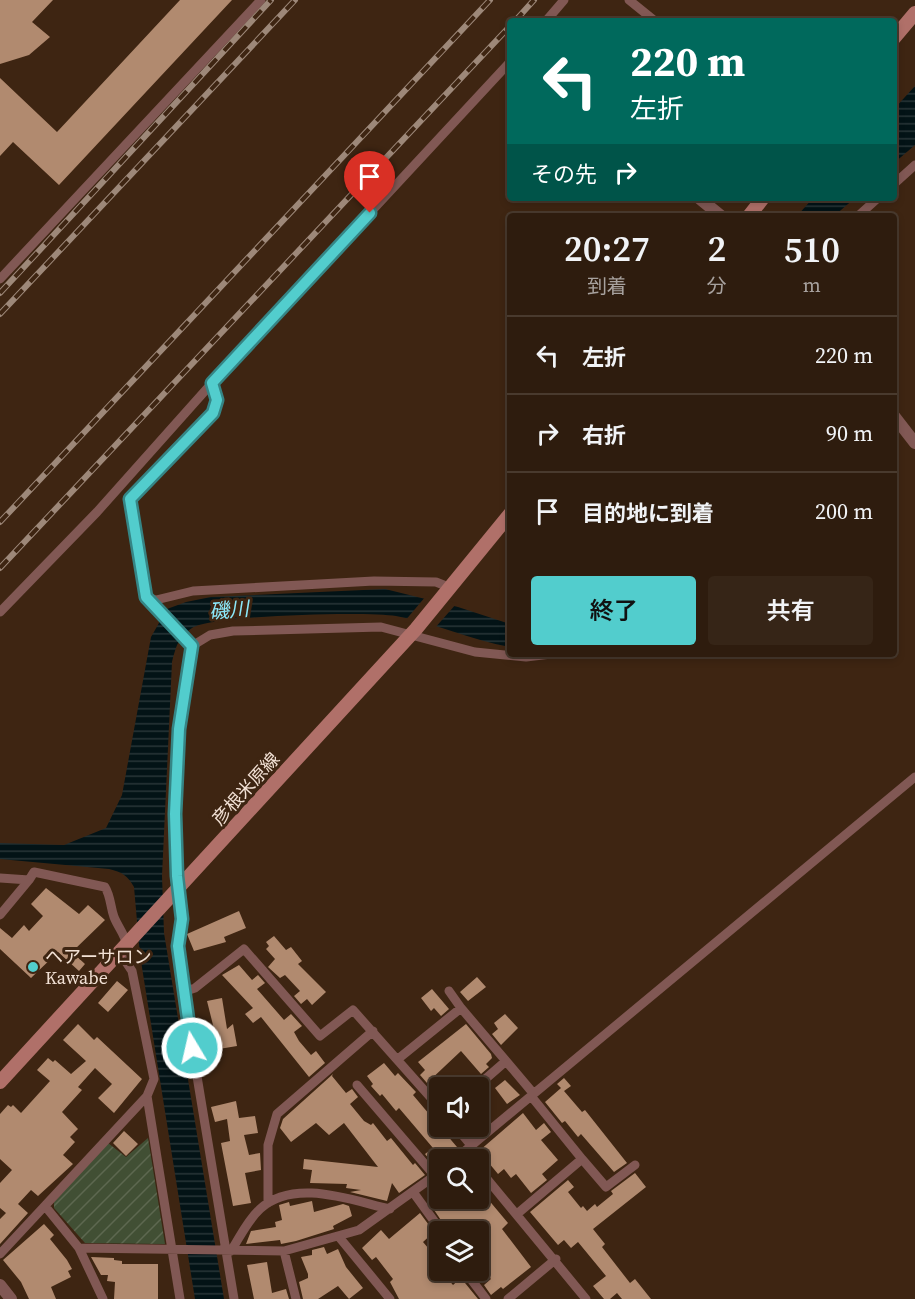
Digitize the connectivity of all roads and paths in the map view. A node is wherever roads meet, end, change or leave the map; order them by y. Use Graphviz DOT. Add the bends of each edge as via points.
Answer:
graph roads {
  1 [pos="261,0"];
  2 [pos="564,0"];
  3 [pos="629,0"];
  4 [pos="915,13"];
  5 [pos="549,18"];
  6 [pos="651,18"];
  7 [pos="897,34"];
  8 [pos="507,65"];
  9 [pos="915,165"];
  10 [pos="897,181"];
  11 [pos="703,201"];
  12 [pos="761,201"];
  13 [pos="875,201"];
  14 [pos="717,213"];
  15 [pos="751,213"];
  16 [pos="861,213"];
  17 [pos="0,279"];
  18 [pos="212,383"];
  19 [pos="897,420"];
  20 [pos="915,443"];
  21 [pos="507,518"];
  22 [pos="448,591"];
  23 [pos="149,601"];
  24 [pos="0,612"];
  25 [pos="414,631"];
  26 [pos="189,643"];
  27 [pos="507,655"];
  28 [pos="915,777"];
  29 [pos="0,878"];
  30 [pos="29,880"];
  31 [pos="176,893"];
  32 [pos="0,915"];
  33 [pos="126,946"];
  34 [pos="449,991"];
  35 [pos="183,992"];
  36 [pos="461,1008"];
  37 [pos="373,1031"];
  38 [pos="398,1059"];
  39 [pos="506,1061"];
  40 [pos="488,1077"];
  41 [pos="0,1082"];
  42 [pos="357,1085"];
  43 [pos="532,1094"];
  44 [pos="429,1095"];
  45 [pos="147,1096"];
  46 [pos="462,1137"];
  47 [pos="468,1148"];
  48 [pos="582,1159"];
  49 [pos="429,1165"];
  50 [pos="635,1165"];
  51 [pos="429,1180"];
  52 [pos="489,1181"];
  53 [pos="413,1192"];
  54 [pos="268,1203"];
  55 [pos="45,1206"];
  56 [pos="390,1209"];
  57 [pos="517,1214"];
  58 [pos="434,1221"];
  59 [pos="339,1238"];
  60 [pos="79,1248"];
  61 [pos="172,1250"];
  62 [pos="226,1251"];
  63 [pos="284,1251"];
  64 [pos="0,1254"];
  65 [pos="556,1259"];
  66 [pos="472,1281"];
  67 [pos="0,1285"];
  68 [pos="11,1299"];
  69 [pos="103,1299"];
  70 [pos="180,1299"];
  71 [pos="234,1299"];
  72 [pos="296,1299"];
  73 [pos="390,1299"];
  74 [pos="486,1299"];
  75 [pos="508,1299"];
  76 [pos="586,1299"];
  1 -- 17 [label="street"];
  2 -- 5 [label="street"];
  3 -- 6 [label="street"];
  4 -- 7 [label="main road"];
  8 -- 18 [label="street"];
  9 -- 10 [label="street"];
  11 -- 14 [label="street"];
  12 -- 15 [label="main road"];
  13 -- 16 [label="street"];
  18 -- 23 [label="street" via="217,400 213,413 130,499"];
  18 -- 24 [label="street" via="97,512"];
  19 -- 20 [label="street"];
  21 -- 22 [label="main road, 彦根米原線"];
  22 -- 23 [label="street" via="436,582 374,581 193,591"];
  22 -- 25 [label="main road, 彦根米原線"];
  23 -- 26 [label="street"];
  25 -- 26 [label="street" via="381,627 233,631"];
  25 -- 27 [label="street" via="475,652"];
  25 -- 31 [label="main road, 彦根米原線"];
  26 -- 31 [label="street" via="179,729"];
  28 -- 43 [label="street"];
  29 -- 30 [label="street"];
  30 -- 32 [label="street"];
  30 -- 33 [label="street" via="34,872 105,887 114,919 124,931"];
  31 -- 33 [label="main road, 彦根米原線"];
  31 -- 35 [label="street" via="182,919 178,946"];
  33 -- 41 [label="main road, 彦根米原線"];
  33 -- 45 [label="street" via="154,1079"];
  34 -- 36 [label="street"];
  35 -- 37 [label="street" via="195,988 244,949 320,1036 353,1010"];
  35 -- 62 [label="street"];
  36 -- 38 [label="street"];
  36 -- 39 [label="street"];
  37 -- 38 [label="street"];
  37 -- 54 [label="street" via="277,1114 268,1145"];
  38 -- 44 [label="street"];
  39 -- 40 [label="street"];
  39 -- 43 [label="street"];
  42 -- 49 [label="street"];
  43 -- 47 [label="street"];
  43 -- 48 [label="street"];
  45 -- 55 [label="street"];
  45 -- 61 [label="street"];
  46 -- 47 [label="street"];
  48 -- 50 [label="street" via="606,1187"];
  48 -- 57 [label="street"];
  51 -- 53 [label="street"];
  52 -- 57 [label="street"];
  53 -- 56 [label="street"];
  53 -- 58 [label="street"];
  54 -- 56 [label="street" via="285,1194 305,1192"];
  54 -- 62 [label="street"];
  55 -- 60 [label="street"];
  55 -- 64 [label="street"];
  56 -- 59 [label="street"];
  57 -- 65 [label="street"];
  59 -- 63 [label="street"];
  59 -- 73 [label="street"];
  60 -- 61 [label="street"];
  60 -- 69 [label="street"];
  61 -- 62 [label="street"];
  61 -- 70 [label="street"];
  62 -- 63 [label="street"];
  62 -- 71 [label="street"];
  63 -- 72 [label="street"];
  65 -- 75 [label="street"];
  65 -- 76 [label="street"];
  66 -- 74 [label="street"];
  67 -- 68 [label="street"];
}
